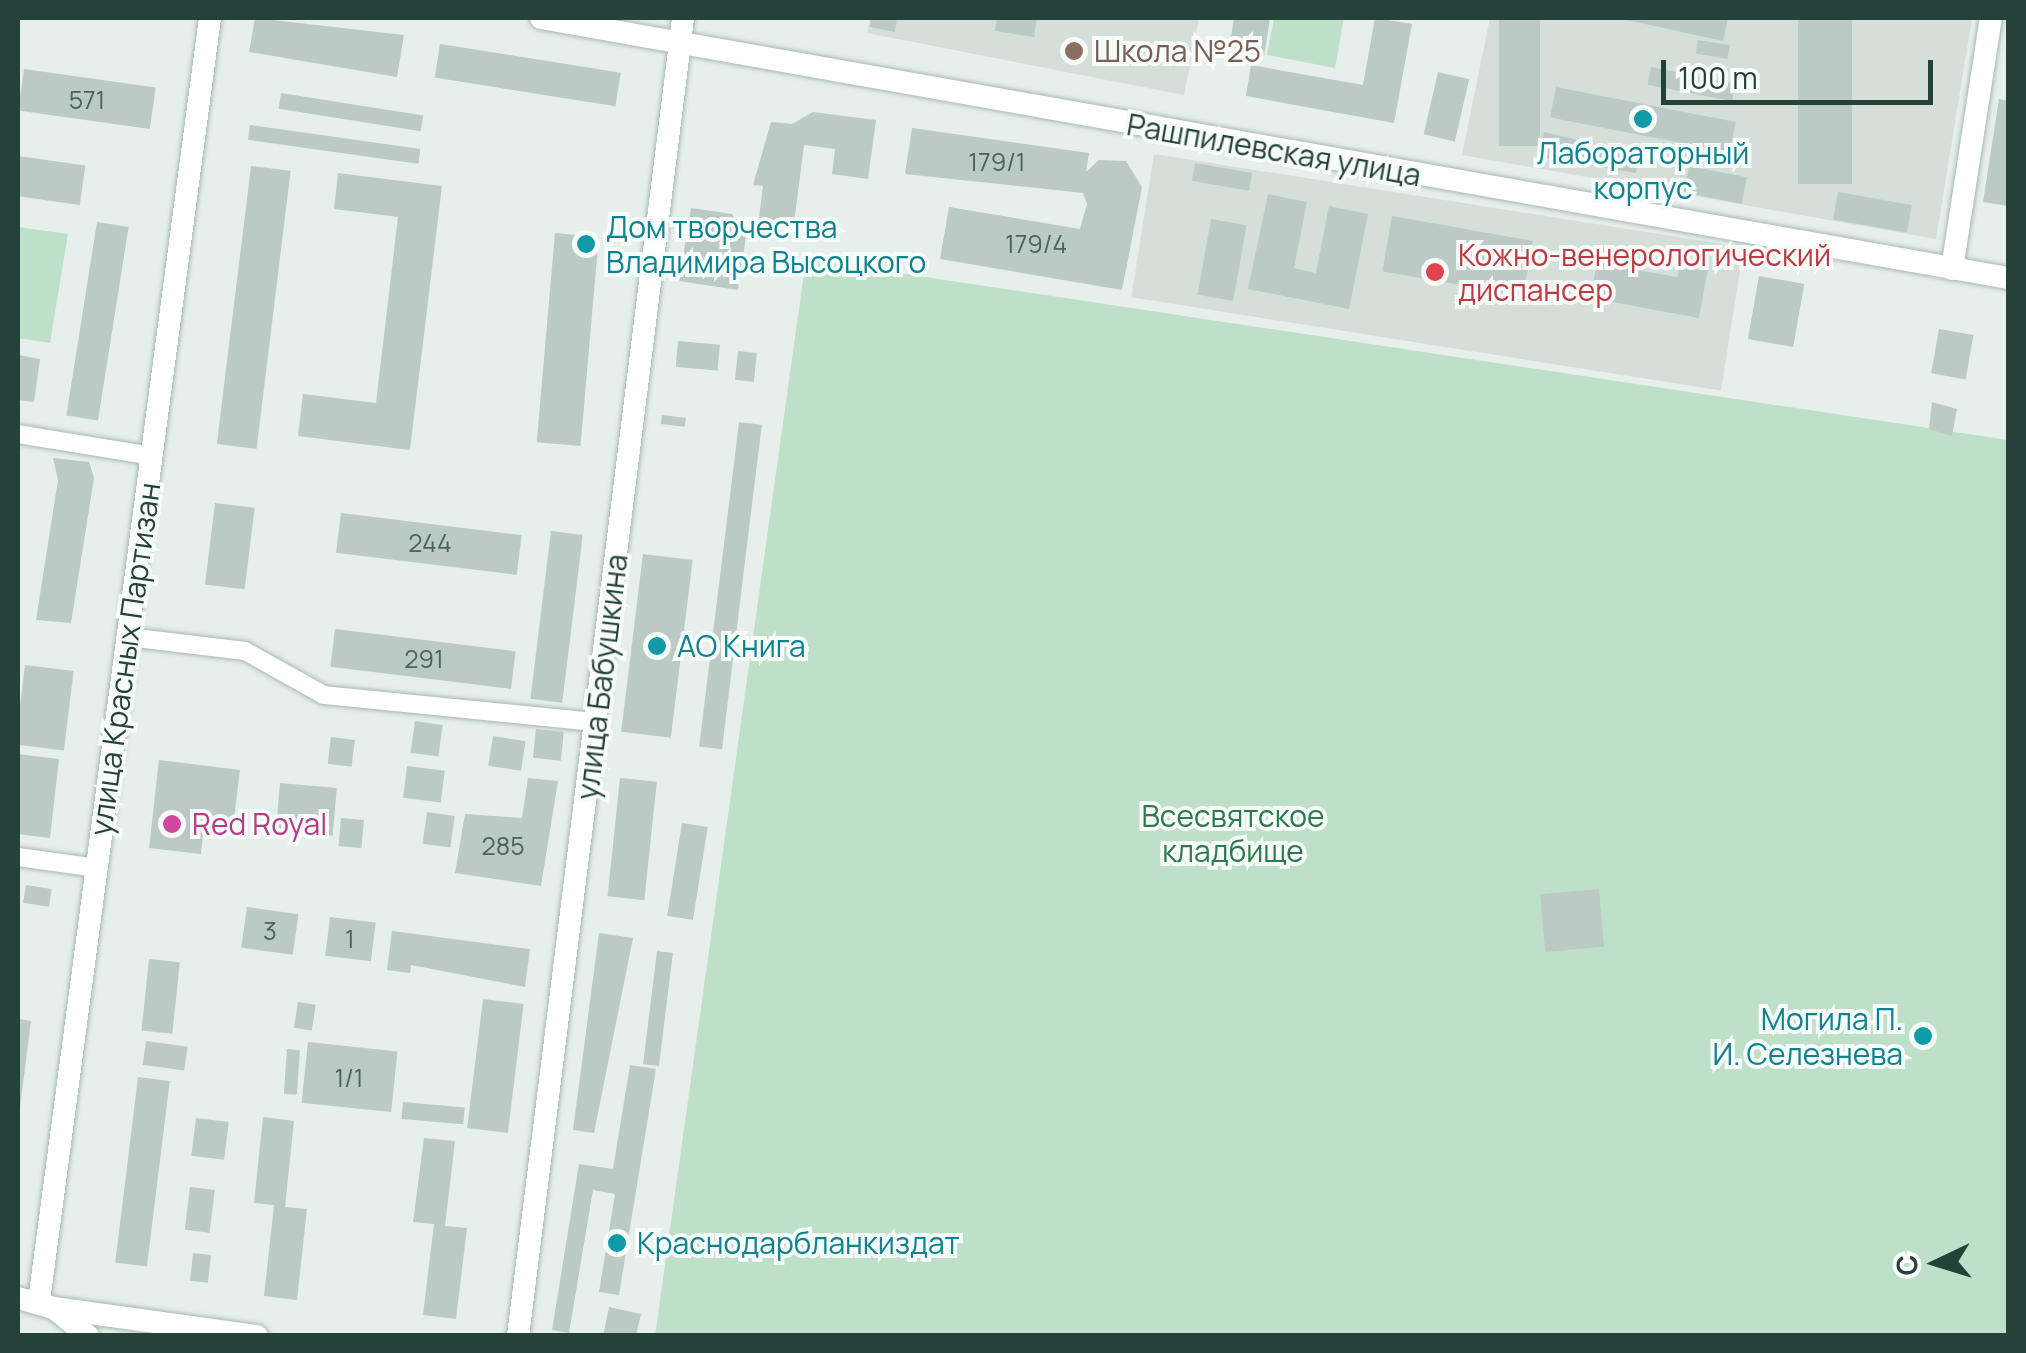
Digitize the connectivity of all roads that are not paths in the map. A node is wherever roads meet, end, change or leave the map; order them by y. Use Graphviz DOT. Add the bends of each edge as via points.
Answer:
graph roads {
  1 [pos="210,18"];
  2 [pos="541,18"];
  3 [pos="683,18"];
  4 [pos="1990,18"];
  5 [pos="679,45"];
  6 [pos="1952,269"];
  7 [pos="2008,278"];
  8 [pos="18,434"];
  9 [pos="152,456"];
  10 [pos="128,637"];
  11 [pos="596,722"];
  12 [pos="18,857"];
  13 [pos="97,868"];
  14 [pos="30,1300"];
  15 [pos="88,1336"];
  16 [pos="257,1336"];
  17 [pos="518,1336"];
  1 -- 9 [label="street, улица Красных Партизан"];
  2 -- 5 [label="street, Рашпилевская улица"];
  3 -- 5 [label="street, улица Бабушкина"];
  4 -- 6 [label="street"];
  5 -- 6 [label="street, Рашпилевская улица"];
  5 -- 11 [label="street, улица Бабушкина"];
  6 -- 7 [label="street, Рашпилевская улица"];
  8 -- 9 [label="street"];
  9 -- 10 [label="street, улица Красных Партизан"];
  10 -- 11 [label="street" via="245,651 324,695"];
  10 -- 13 [label="street, улица Красных Партизан"];
  11 -- 17 [label="street, улица Бабушкина"];
  12 -- 13 [label="street"];
  13 -- 14 [label="street, улица Красных Партизан"];
  14 -- 15 [label="street"];
  14 -- 16 [label="street"];
}
